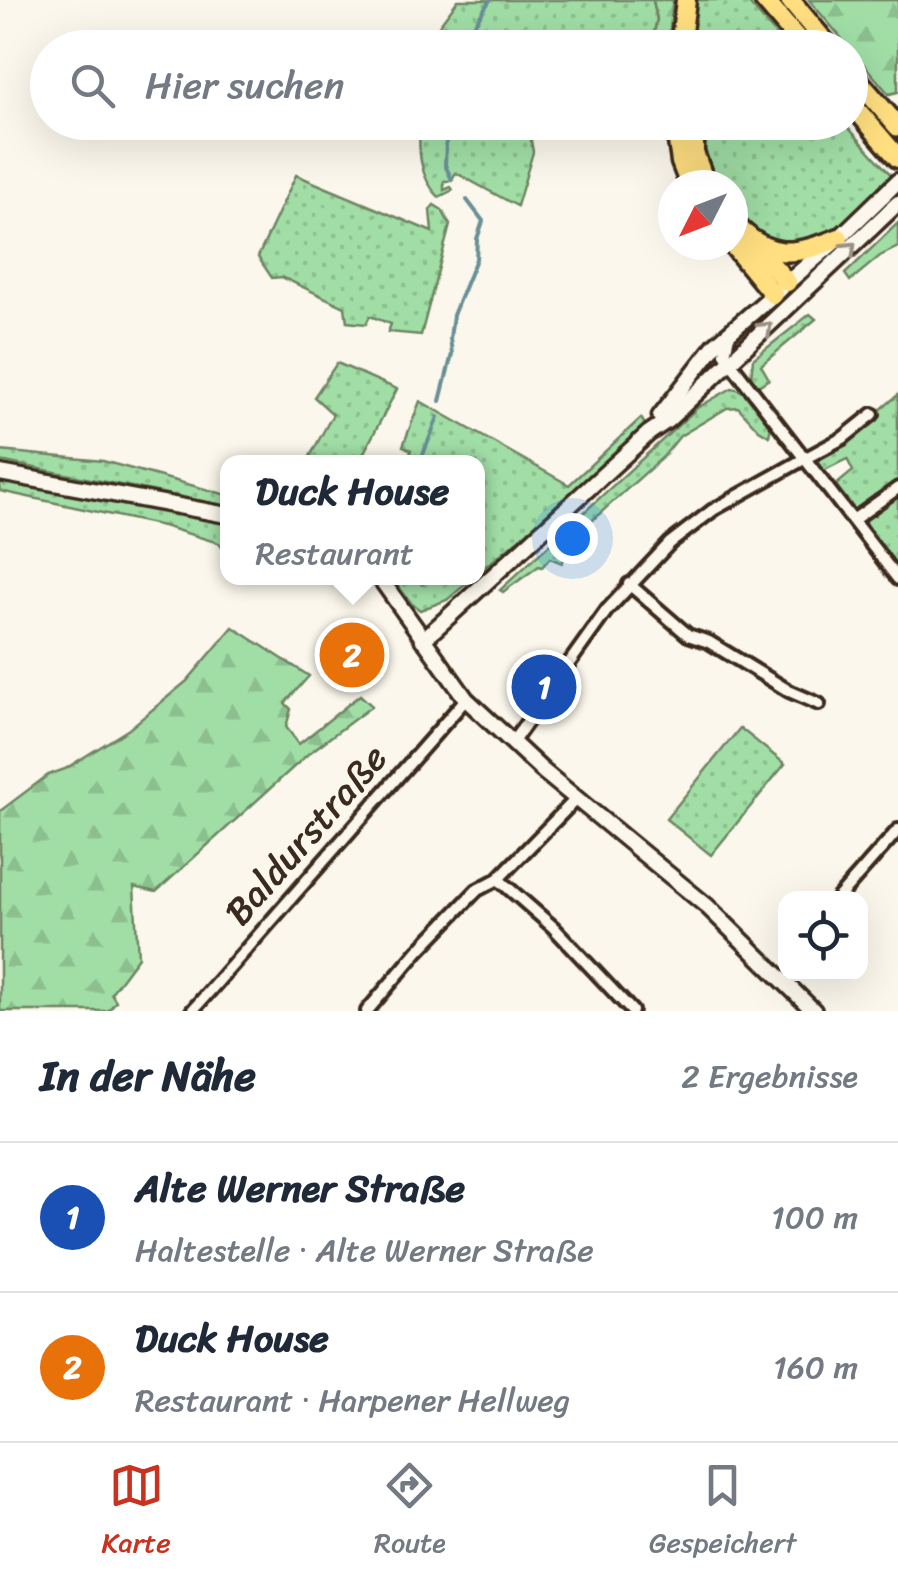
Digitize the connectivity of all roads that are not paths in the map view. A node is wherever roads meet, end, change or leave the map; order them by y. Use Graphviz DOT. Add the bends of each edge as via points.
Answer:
graph roads {
  1 [pos="686,0"];
  2 [pos="764,0"];
  3 [pos="790,0"];
  4 [pos="682,30"];
  5 [pos="789,30"];
  6 [pos="815,30"];
  7 [pos="868,92"];
  8 [pos="868,123"];
  9 [pos="898,128"];
  10 [pos="677,140"];
  11 [pos="694,140"];
  12 [pos="898,158"];
  13 [pos="685,170"];
  14 [pos="700,170"];
  15 [pos="896,183"];
  16 [pos="898,202"];
  17 [pos="840,238"];
  18 [pos="748,239"];
  19 [pos="748,246"];
  20 [pos="787,290"];
  21 [pos="730,332"];
  22 [pos="730,362"];
  23 [pos="691,376"];
  24 [pos="873,414"];
  25 [pos="649,433"];
  26 [pos="804,459"];
  27 [pos="0,473"];
  28 [pos="898,488"];
  29 [pos="220,514"];
  30 [pos="853,520"];
  31 [pos="898,580"];
  32 [pos="485,583"];
  33 [pos="629,584"];
  34 [pos="385,585"];
  35 [pos="483,585"];
  36 [pos="423,640"];
  37 [pos="466,699"];
  38 [pos="819,704"];
  39 [pos="512,743"];
  40 [pos="576,799"];
  41 [pos="898,830"];
  42 [pos="498,880"];
  43 [pos="844,891"];
  44 [pos="778,965"];
  45 [pos="792,981"];
  46 [pos="192,1011"];
  47 [pos="367,1011"];
  48 [pos="632,1011"];
  49 [pos="814,1011"];
  1 -- 4 [label="highway"];
  2 -- 5 [label="highway"];
  3 -- 6 [label="highway"];
  7 -- 9 [label="highway"];
  8 -- 12 [label="highway"];
  10 -- 13 [label="highway"];
  11 -- 14 [label="highway"];
  15 -- 17 [label="main road"];
  20 -- 16 [label="main road, one-way"];
  17 -- 18 [label="highway" via="781,252"];
  17 -- 20 [label="main road"];
  19 -- 20 [label="highway"];
  20 -- 21 [label="main road"];
  22 -- 20 [label="main road, one-way"];
  21 -- 22 [label="street"];
  21 -- 23 [label="main road"];
  22 -- 23 [label="street" via="710,362"];
  22 -- 25 [label="main road"];
  22 -- 26 [label="street"];
  23 -- 25 [label="main road"];
  24 -- 26 [label="street"];
  25 -- 32 [label="main road"];
  26 -- 30 [label="street"];
  26 -- 33 [label="street" via="712,510"];
  27 -- 29 [label="main road"];
  28 -- 30 [label="street"];
  30 -- 31 [label="street"];
  33 -- 38 [label="street" via="688,635"];
  33 -- 39 [label="street"];
  34 -- 36 [label="main road"];
  35 -- 36 [label="main road"];
  36 -- 37 [label="main road"];
  37 -- 39 [label="main road"];
  37 -- 46 [label="street, Baldurstraße"];
  39 -- 40 [label="main road"];
  40 -- 42 [label="street"];
  40 -- 44 [label="main road"];
  41 -- 43 [label="street"];
  42 -- 47 [label="street" via="477,890"];
  42 -- 48 [label="street"];
  45 -- 49 [label="main road"];
}
